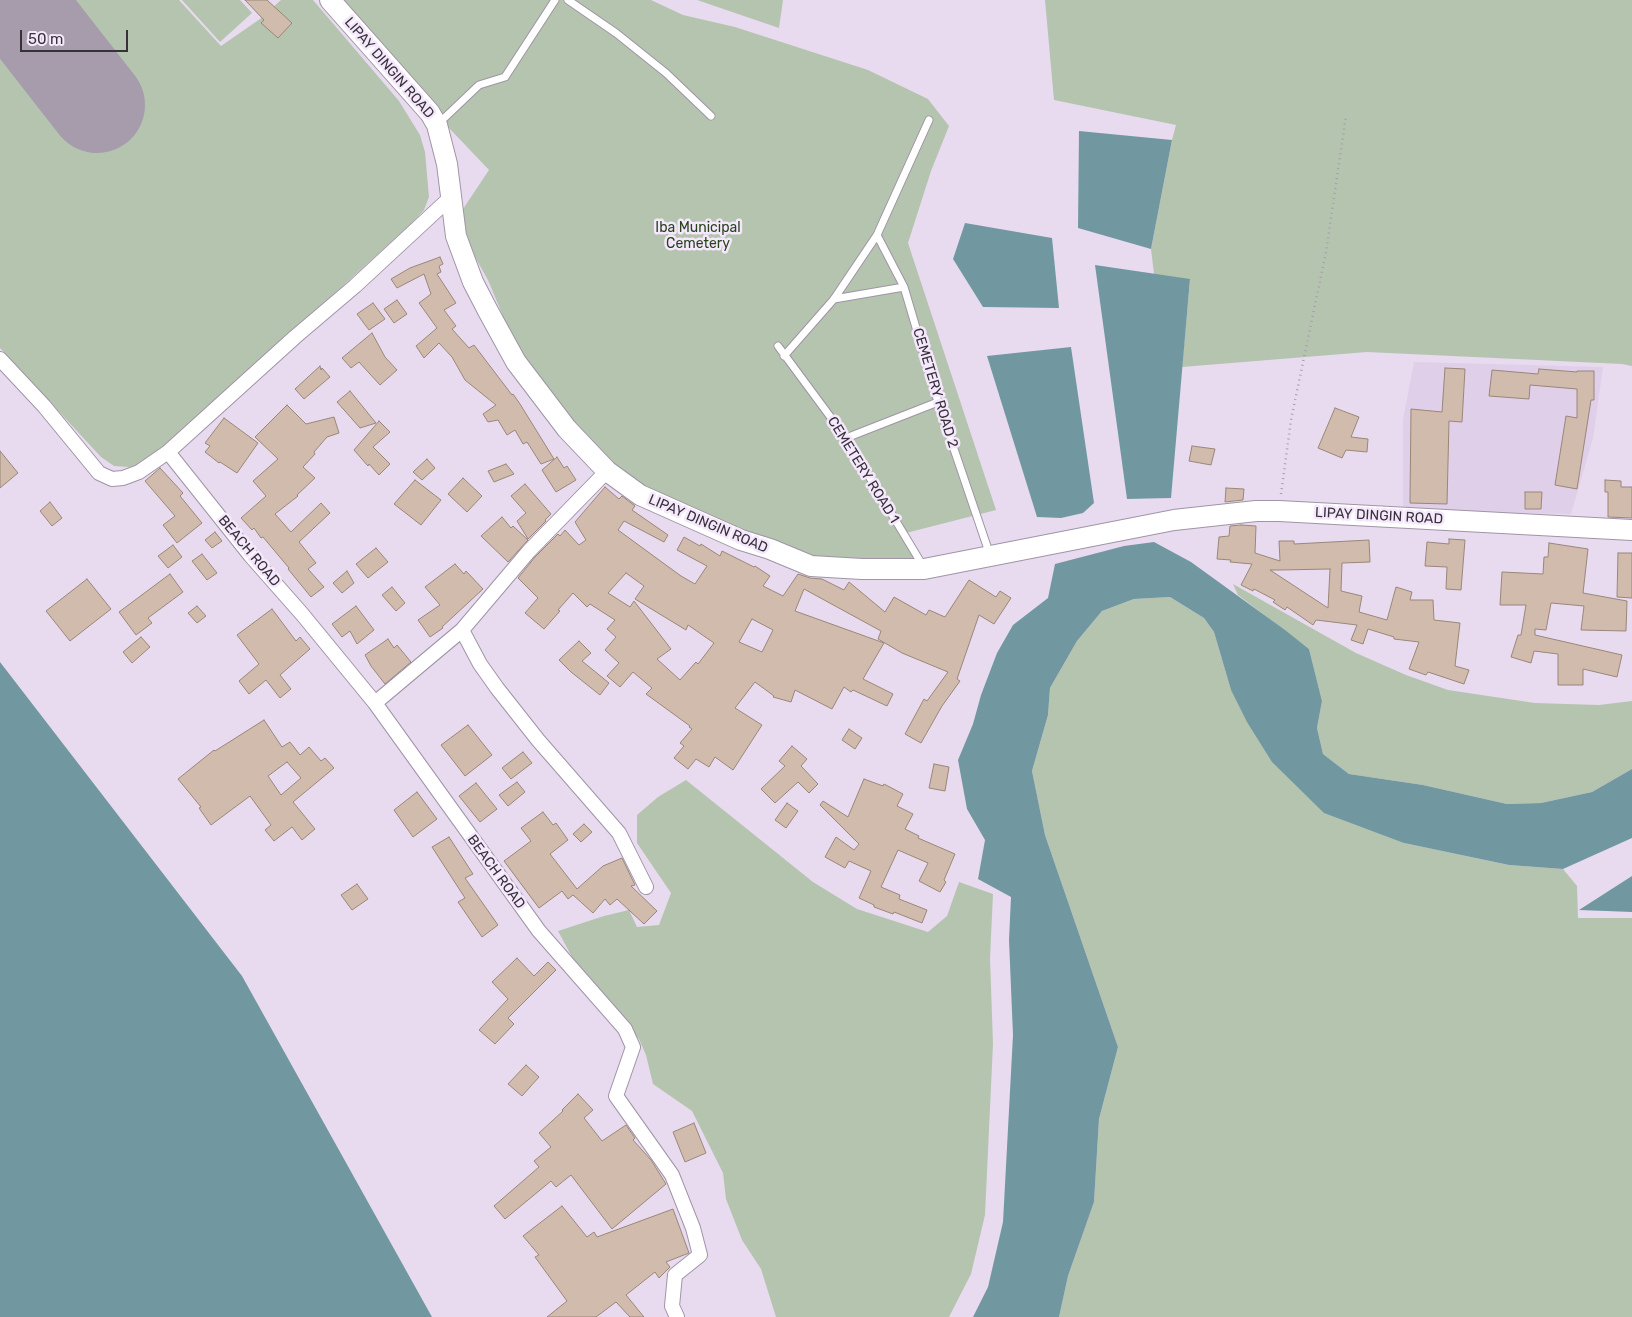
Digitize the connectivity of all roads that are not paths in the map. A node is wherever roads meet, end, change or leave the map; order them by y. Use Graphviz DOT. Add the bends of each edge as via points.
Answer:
graph roads {
  1 [pos="330,0"];
  2 [pos="555,0"];
  3 [pos="568,0"];
  4 [pos="711,116"];
  5 [pos="929,120"];
  6 [pos="437,125"];
  7 [pos="450,198"];
  8 [pos="877,235"];
  9 [pos="904,288"];
  10 [pos="834,299"];
  11 [pos="778,346"];
  12 [pos="784,356"];
  13 [pos="0,359"];
  14 [pos="938,402"];
  15 [pos="846,438"];
  16 [pos="168,452"];
  17 [pos="608,471"];
  18 [pos="1632,530"];
  19 [pos="990,556"];
  20 [pos="924,569"];
  21 [pos="462,630"];
  22 [pos="375,703"];
  23 [pos="646,887"];
  24 [pos="677,1317"];
  1 -- 6 [label="street, LIPAY DINGIN ROAD"];
  2 -- 6 [label="lane" via="505,77 480,86"];
  3 -- 4 [label="lane" via="666,73"];
  5 -- 8 [label="lane"];
  6 -- 7 [label="street, LIPAY DINGIN ROAD" via="447,164"];
  7 -- 16 [label="street"];
  7 -- 17 [label="street, LIPAY DINGIN ROAD" via="456,236 473,282 516,362 567,429"];
  8 -- 9 [label="lane, CEMETERY ROAD 2"];
  8 -- 10 [label="lane"];
  9 -- 10 [label="lane"];
  9 -- 14 [label="lane, CEMETERY ROAD 2"];
  10 -- 12 [label="lane"];
  11 -- 12 [label="lane, CEMETERY ROAD 1"];
  12 -- 15 [label="lane, CEMETERY ROAD 1"];
  13 -- 16 [label="street" via="99,473 112,479 123,478 139,472"];
  14 -- 15 [label="lane"];
  14 -- 19 [label="lane, CEMETERY ROAD 2"];
  15 -- 20 [label="lane, CEMETERY ROAD 1"];
  16 -- 22 [label="street, BEACH ROAD"];
  17 -- 20 [label="street, LIPAY DINGIN ROAD" via="640,495 740,540 811,566"];
  17 -- 21 [label="street" via="529,551"];
  18 -- 19 [label="street, LIPAY DINGIN ROAD" via="1256,511 1174,520"];
  19 -- 20 [label="street, LIPAY DINGIN ROAD"];
  21 -- 22 [label="street"];
  21 -- 23 [label="street" via="497,688 618,832"];
  22 -- 24 [label="street, BEACH ROAD" via="539,931 625,1029 633,1047 616,1096 672,1175 700,1255 675,1275 672,1306"];
}
